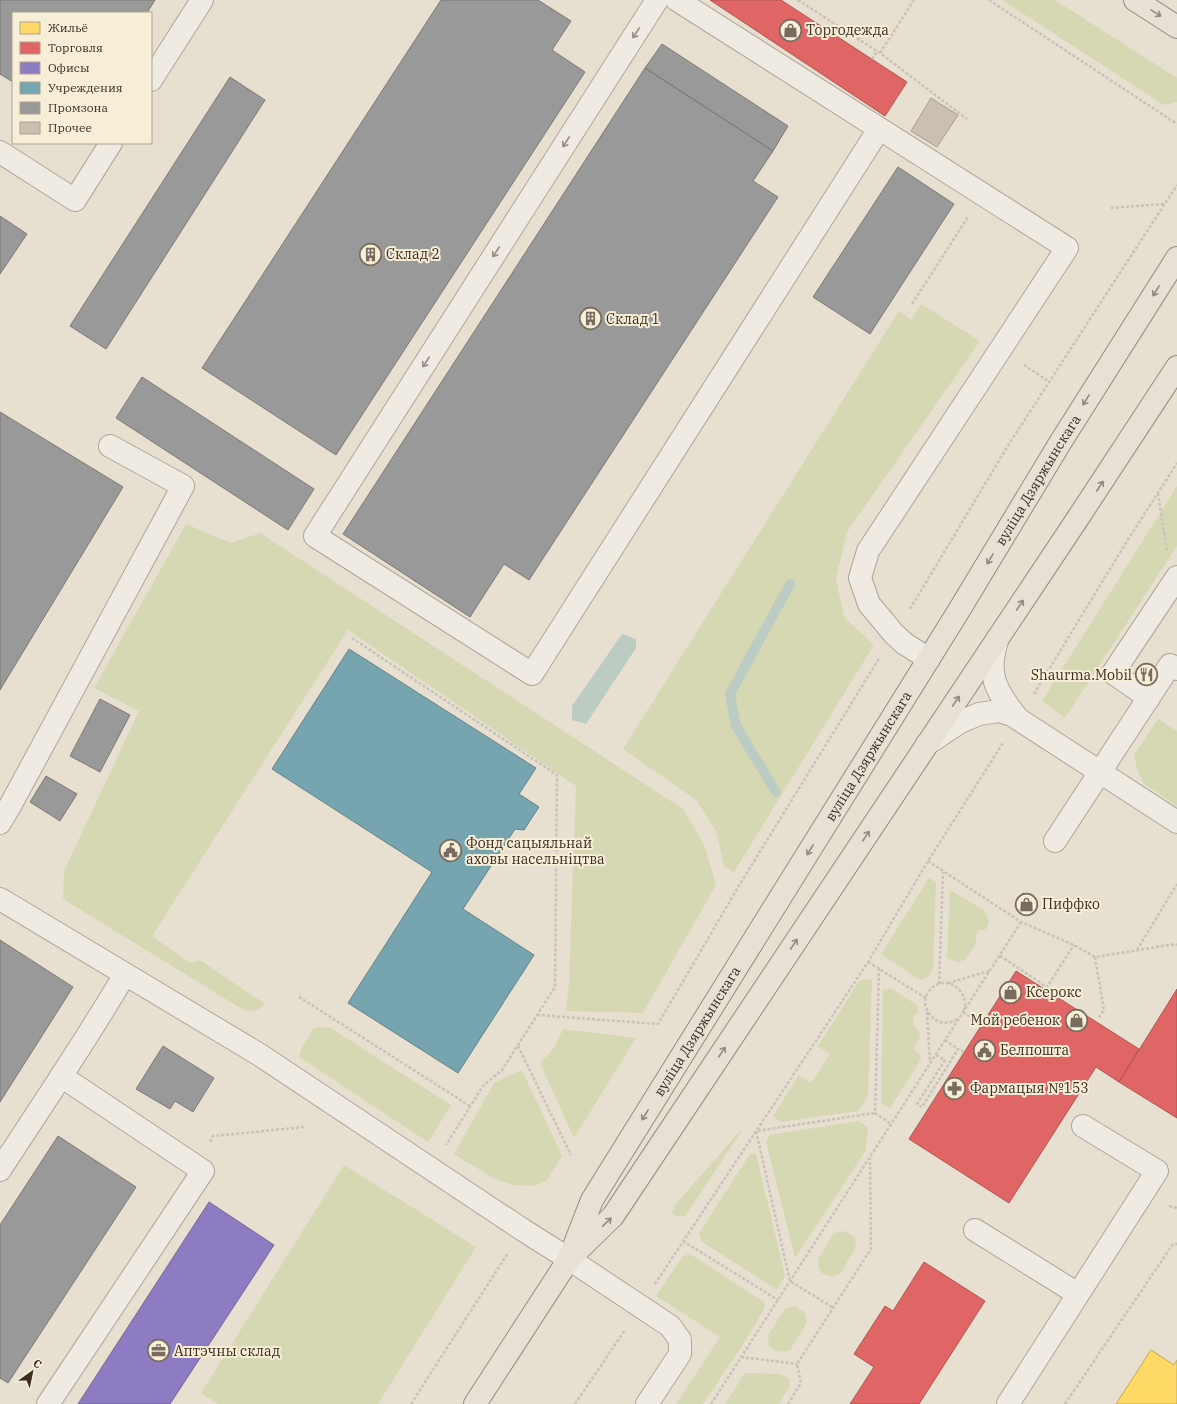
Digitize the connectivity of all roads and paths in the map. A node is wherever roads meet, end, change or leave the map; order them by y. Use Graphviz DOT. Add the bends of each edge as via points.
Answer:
graph roads {
  1 [pos="202,0"];
  2 [pos="657,0"];
  3 [pos="677,0"];
  4 [pos="798,0"];
  5 [pos="914,0"];
  6 [pos="989,0"];
  7 [pos="1135,0"];
  8 [pos="1177,27"];
  9 [pos="878,52"];
  10 [pos="872,59"];
  11 [pos="152,78"];
  12 [pos="967,118"];
  13 [pos="1177,124"];
  14 [pos="879,129"];
  15 [pos="110,144"];
  16 [pos="0,152"];
  17 [pos="1177,185"];
  18 [pos="982,195"];
  19 [pos="1165,204"];
  20 [pos="1112,208"];
  21 [pos="1177,258"];
  22 [pos="912,304"];
  23 [pos="1177,367"];
  24 [pos="110,446"];
  25 [pos="1177,463"];
  26 [pos="1158,493"];
  27 [pos="1174,580"];
  28 [pos="894,634"];
  29 [pos="352,638"];
  30 [pos="998,638"];
  31 [pos="929,659"];
  32 [pos="1177,669"];
  33 [pos="1149,698"];
  34 [pos="1030,700"];
  35 [pos="1018,719"];
  36 [pos="1006,739"];
  37 [pos="927,745"];
  38 [pos="1101,773"];
  39 [pos="1177,822"];
  40 [pos="0,823"];
  41 [pos="1055,841"];
  42 [pos="928,862"];
  43 [pos="944,872"];
  44 [pos="1177,884"];
  45 [pos="0,899"];
  46 [pos="1021,922"];
  47 [pos="1177,944"];
  48 [pos="1074,945"];
  49 [pos="1137,950"];
  50 [pos="1000,956"];
  51 [pos="1095,957"];
  52 [pos="868,962"];
  53 [pos="879,968"];
  54 [pos="990,970"];
  55 [pos="125,974"];
  56 [pos="946,983"];
  57 [pos="939,984"];
  58 [pos="298,997"];
  59 [pos="926,998"];
  60 [pos="927,1011"];
  61 [pos="963,1012"];
  62 [pos="537,1015"];
  63 [pos="960,1017"];
  64 [pos="1098,1019"];
  65 [pos="982,1024"];
  66 [pos="944,1040"];
  67 [pos="517,1046"];
  68 [pos="958,1049"];
  69 [pos="964,1052"];
  70 [pos="936,1055"];
  71 [pos="930,1063"];
  72 [pos="61,1076"];
  73 [pos="470,1106"];
  74 [pos="875,1112"];
  75 [pos="891,1124"];
  76 [pos="1082,1126"];
  77 [pos="304,1127"];
  78 [pos="756,1131"];
  79 [pos="214,1136"];
  80 [pos="443,1150"];
  81 [pos="571,1155"];
  82 [pos="870,1157"];
  83 [pos="0,1170"];
  84 [pos="523,1230"];
  85 [pos="975,1230"];
  86 [pos="683,1241"];
  87 [pos="1177,1244"];
  88 [pos="569,1259"];
  89 [pos="790,1281"];
  90 [pos="1078,1294"];
  91 [pos="778,1300"];
  92 [pos="641,1306"];
  93 [pos="832,1307"];
  94 [pos="741,1357"];
  95 [pos="797,1364"];
  96 [pos="48,1404"];
  97 [pos="411,1404"];
  98 [pos="475,1404"];
  99 [pos="575,1404"];
  100 [pos="647,1404"];
  101 [pos="710,1404"];
  102 [pos="788,1404"];
  103 [pos="1008,1404"];
  104 [pos="1065,1404"];
  1 -- 11 [label="lane"];
  2 -- 14 [label="lane, one-way" via="315,536 532,674"];
  3 -- 14 [label="lane"];
  4 -- 9 [label="path"];
  5 -- 9 [label="path"];
  6 -- 13 [label="path"];
  7 -- 8 [label="main road, one-way"];
  9 -- 10 [label="path"];
  9 -- 12 [label="path"];
  14 -- 18 [label="lane"];
  15 -- 16 [label="lane" via="75,200"];
  17 -- 19 [label="path"];
  18 -- 22 [label="path"];
  18 -- 28 [label="lane" via="1067,248 868,551 860,578 869,604"];
  19 -- 20 [label="path"];
  19 -- 28 [label="path" via="1010,444"];
  21 -- 31 [label="main road, вуліца Дзяржынскага, one-way" via="1060,443"];
  30 -- 23 [label="main road, вуліца Дзяржынскага, one-way"];
  24 -- 40 [label="lane" via="183,486"];
  25 -- 26 [label="path"];
  26 -- 27 [label="path"];
  26 -- 34 [label="path"];
  27 -- 33 [label="lane" via="1112,673"];
  28 -- 31 [label="lane"];
  28 -- 62 [label="path" via="744,878 658,1024"];
  29 -- 62 [label="path" via="557,775 555,987"];
  30 -- 35 [label="lane" via="992,664 995,684"];
  37 -- 30 [label="main road, вуліца Дзяржынскага, one-way"];
  31 -- 88 [label="main road, вуліца Дзяржынскага, one-way" via="592,1200"];
  32 -- 33 [label="lane" via="1170,665"];
  33 -- 38 [label="lane"];
  35 -- 37 [label="lane" via="1000,711 979,714 960,722"];
  35 -- 38 [label="lane"];
  36 -- 42 [label="path"];
  88 -- 37 [label="main road, вуліца Дзяржынскага, one-way" via="613,1216"];
  38 -- 39 [label="lane"];
  38 -- 41 [label="lane"];
  42 -- 43 [label="path"];
  42 -- 52 [label="path"];
  43 -- 46 [label="path"];
  43 -- 57 [label="path"];
  44 -- 49 [label="path"];
  45 -- 55 [label="lane"];
  46 -- 48 [label="path"];
  46 -- 50 [label="path"];
  47 -- 49 [label="path"];
  48 -- 50 [label="path" via="1047,986"];
  48 -- 51 [label="path"];
  49 -- 51 [label="path"];
  50 -- 54 [label="path"];
  51 -- 64 [label="path" via="1104,1010"];
  52 -- 53 [label="path"];
  52 -- 78 [label="path"];
  53 -- 59 [label="path"];
  53 -- 74 [label="path"];
  54 -- 56 [label="path"];
  54 -- 61 [label="path"];
  55 -- 72 [label="lane"];
  55 -- 84 [label="lane" via="260,1055"];
  56 -- 57 [label="path"];
  56 -- 61 [label="path" via="958,987 962,992 965,1005"];
  57 -- 59 [label="path"];
  58 -- 73 [label="path"];
  59 -- 60 [label="path"];
  60 -- 63 [label="path" via="930,1017 942,1023 955,1021"];
  60 -- 71 [label="path"];
  61 -- 63 [label="path"];
  61 -- 65 [label="path"];
  62 -- 67 [label="path"];
  63 -- 66 [label="path"];
  66 -- 68 [label="path"];
  66 -- 70 [label="path"];
  67 -- 73 [label="path" via="502,1070 483,1086"];
  67 -- 81 [label="path"];
  68 -- 69 [label="path"];
  68 -- 70 [label="path" via="922,1107 917,1104 945,1060"];
  70 -- 71 [label="path"];
  71 -- 75 [label="path"];
  72 -- 83 [label="lane"];
  72 -- 96 [label="lane" via="203,1171"];
  73 -- 80 [label="path"];
  74 -- 75 [label="path"];
  74 -- 78 [label="path"];
  75 -- 82 [label="path"];
  76 -- 90 [label="lane" via="1156,1171"];
  77 -- 79 [label="path"];
  78 -- 86 [label="path"];
  78 -- 89 [label="path"];
  82 -- 89 [label="path"];
  82 -- 93 [label="path" via="871,1249"];
  84 -- 88 [label="lane"];
  84 -- 97 [label="path"];
  85 -- 90 [label="lane"];
  86 -- 91 [label="path"];
  86 -- 92 [label="path"];
  87 -- 104 [label="path" via="1173,1244"];
  88 -- 92 [label="lane"];
  88 -- 98 [label="main road, вуліца Дзяржынскага"];
  89 -- 91 [label="path"];
  89 -- 93 [label="path"];
  90 -- 103 [label="lane"];
  91 -- 94 [label="path"];
  92 -- 99 [label="path"];
  92 -- 100 [label="lane" via="670,1326 680,1340 680,1354"];
  93 -- 95 [label="path"];
  94 -- 95 [label="path"];
  94 -- 101 [label="path"];
  95 -- 102 [label="path" via="801,1383"];
}
